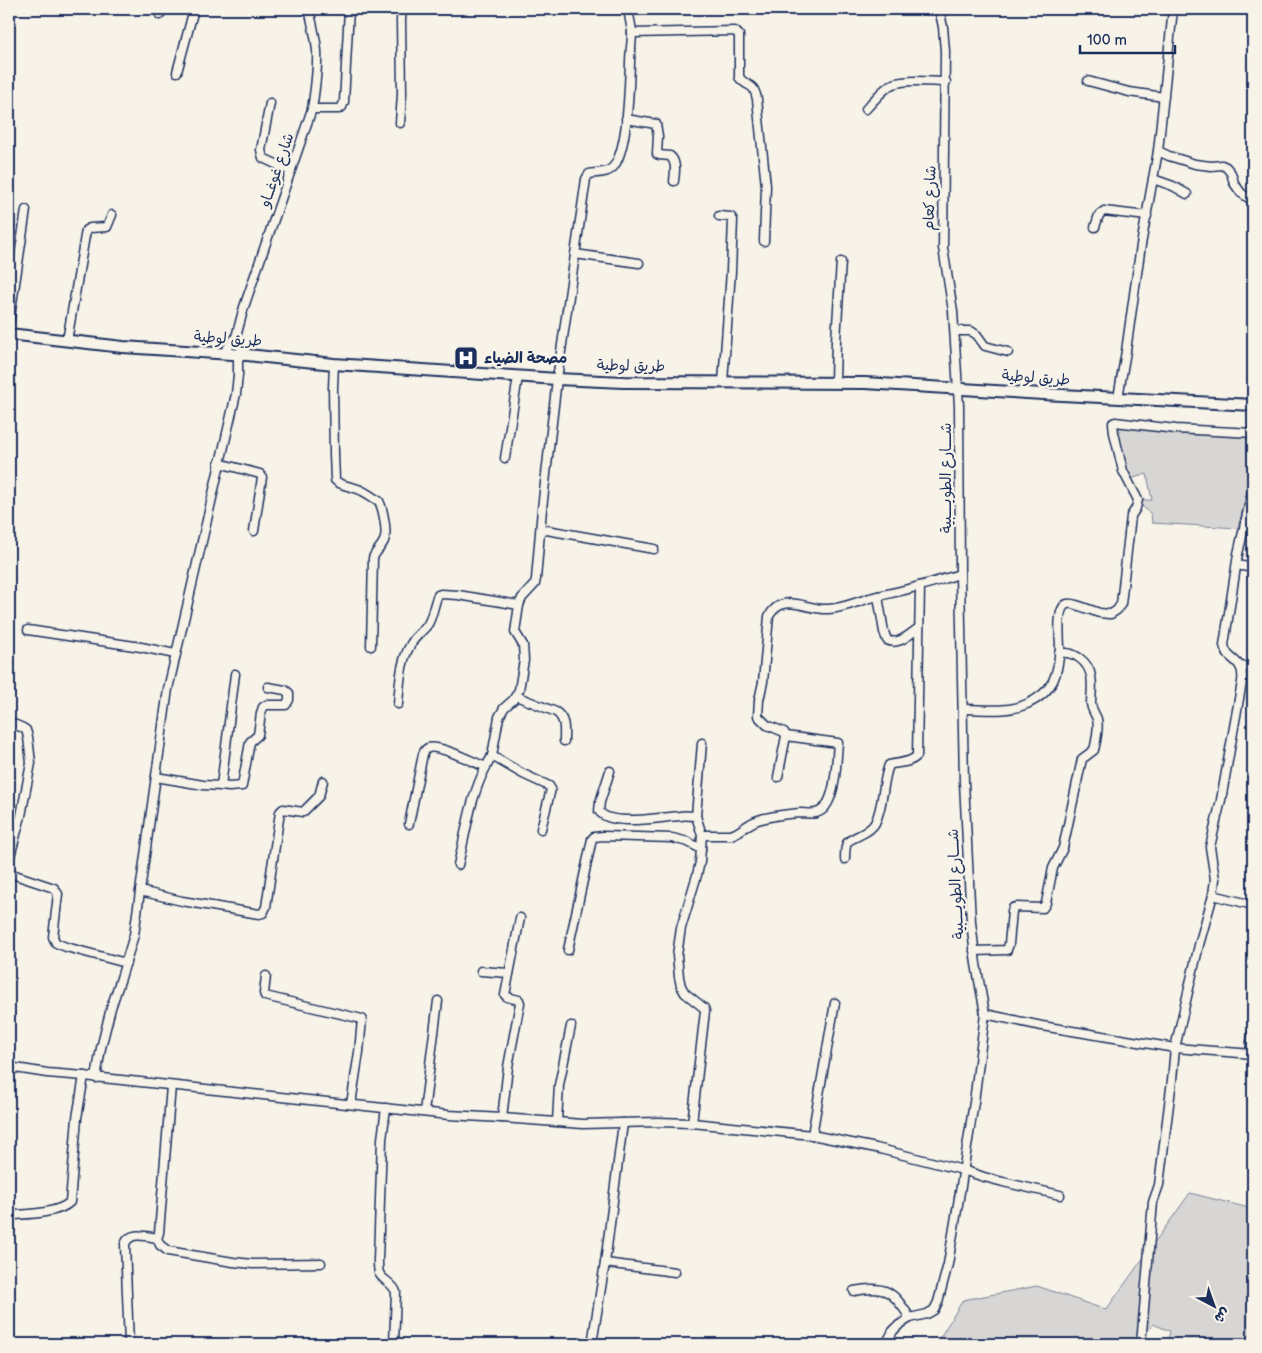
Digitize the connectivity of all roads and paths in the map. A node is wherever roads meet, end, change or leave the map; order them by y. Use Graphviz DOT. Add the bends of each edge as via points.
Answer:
graph roads {
  1 [pos="194,9"];
  2 [pos="309,9"];
  3 [pos="349,9"];
  4 [pos="402,9"];
  5 [pos="628,9"];
  6 [pos="940,9"];
  7 [pos="1172,9"];
  8 [pos="632,33"];
  9 [pos="177,72"];
  10 [pos="1088,81"];
  11 [pos="946,82"];
  12 [pos="1164,97"];
  13 [pos="270,103"];
  14 [pos="866,109"];
  15 [pos="312,110"];
  16 [pos="626,119"];
  17 [pos="400,122"];
  18 [pos="1158,151"];
  19 [pos="291,171"];
  20 [pos="1153,179"];
  21 [pos="674,181"];
  22 [pos="1187,194"];
  23 [pos="1253,201"];
  24 [pos="26,210"];
  25 [pos="112,215"];
  26 [pos="719,216"];
  27 [pos="1147,216"];
  28 [pos="1095,227"];
  29 [pos="764,241"];
  30 [pos="575,254"];
  31 [pos="841,262"];
  32 [pos="639,263"];
  33 [pos="9,324"];
  34 [pos="955,330"];
  35 [pos="9,334"];
  36 [pos="236,337"];
  37 [pos="66,341"];
  38 [pos="1008,352"];
  39 [pos="223,354"];
  40 [pos="242,355"];
  41 [pos="334,364"];
  42 [pos="518,377"];
  43 [pos="557,379"];
  44 [pos="723,382"];
  45 [pos="835,382"];
  46 [pos="958,388"];
  47 [pos="1118,398"];
  48 [pos="1253,405"];
  49 [pos="1253,433"];
  50 [pos="505,458"];
  51 [pos="219,463"];
  52 [pos="1253,488"];
  53 [pos="541,529"];
  54 [pos="254,530"];
  55 [pos="654,549"];
  56 [pos="1237,565"];
  57 [pos="1253,568"];
  58 [pos="960,574"];
  59 [pos="920,586"];
  60 [pos="878,596"];
  61 [pos="519,605"];
  62 [pos="919,628"];
  63 [pos="28,630"];
  64 [pos="371,646"];
  65 [pos="1059,653"];
  66 [pos="175,654"];
  67 [pos="1240,666"];
  68 [pos="1253,668"];
  69 [pos="235,674"];
  70 [pos="268,687"];
  71 [pos="516,696"];
  72 [pos="398,704"];
  73 [pos="963,709"];
  74 [pos="9,722"];
  75 [pos="786,736"];
  76 [pos="564,741"];
  77 [pos="702,743"];
  78 [pos="492,756"];
  79 [pos="486,767"];
  80 [pos="610,771"];
  81 [pos="156,777"];
  82 [pos="778,777"];
  83 [pos="323,781"];
  84 [pos="221,786"];
  85 [pos="696,816"];
  86 [pos="409,824"];
  87 [pos="541,829"];
  88 [pos="702,835"];
  89 [pos="701,849"];
  90 [pos="845,859"];
  91 [pos="9,860"];
  92 [pos="458,865"];
  93 [pos="9,873"];
  94 [pos="140,891"];
  95 [pos="1213,895"];
  96 [pos="1253,905"];
  97 [pos="520,918"];
  98 [pos="568,950"];
  99 [pos="974,951"];
  100 [pos="126,963"];
  101 [pos="481,971"];
  102 [pos="509,973"];
  103 [pos="266,976"];
  104 [pos="438,1001"];
  105 [pos="835,1003"];
  106 [pos="985,1014"];
  107 [pos="571,1026"];
  108 [pos="1253,1031"];
  109 [pos="1175,1048"];
  110 [pos="1252,1054"];
  111 [pos="9,1067"];
  112 [pos="84,1076"];
  113 [pos="96,1078"];
  114 [pos="171,1086"];
  115 [pos="351,1104"];
  116 [pos="386,1108"];
  117 [pos="424,1112"];
  118 [pos="502,1118"];
  119 [pos="557,1122"];
  120 [pos="622,1123"];
  121 [pos="692,1123"];
  122 [pos="812,1135"];
  123 [pos="963,1170"];
  124 [pos="1060,1195"];
  125 [pos="15,1215"];
  126 [pos="157,1238"];
  127 [pos="320,1263"];
  128 [pos="606,1263"];
  129 [pos="675,1272"];
  130 [pos="854,1291"];
  131 [pos="910,1318"];
  132 [pos="129,1344"];
  133 [pos="394,1344"];
  134 [pos="592,1344"];
  135 [pos="886,1344"];
  136 [pos="1141,1344"];
  1 -- 9 [label="street"];
  2 -- 15 [label="street, شارع غوغــاو" via="317,52"];
  3 -- 15 [label="street" via="344,102 339,109"];
  4 -- 17 [label="street"];
  5 -- 8 [label="street"];
  6 -- 11 [label="street, شارع كعام"];
  7 -- 12 [label="street"];
  8 -- 16 [label="street"];
  8 -- 29 [label="street" via="735,31 739,36 739,77 755,90 758,99 766,186"];
  10 -- 12 [label="street"];
  11 -- 14 [label="street" via="891,85"];
  11 -- 34 [label="street, شارع كعام" via="943,248"];
  12 -- 18 [label="street"];
  13 -- 19 [label="street" via="262,156"];
  15 -- 19 [label="street, شارع غوغــاو"];
  16 -- 21 [label="street" via="656,124 657,154 673,158"];
  16 -- 30 [label="street" via="615,165 586,177"];
  18 -- 20 [label="street"];
  18 -- 23 [label="street" via="1195,164 1226,167 1241,193"];
  19 -- 36 [label="street, شارع غوغــاو"];
  20 -- 22 [label="street"];
  20 -- 27 [label="street"];
  24 -- 33 [label="street"];
  25 -- 37 [label="street" via="107,227 86,230"];
  26 -- 44 [label="street" via="733,220"];
  27 -- 28 [label="street" via="1104,211"];
  27 -- 47 [label="street"];
  30 -- 32 [label="street"];
  30 -- 43 [label="street"];
  31 -- 45 [label="street"];
  34 -- 38 [label="street" via="971,331 986,346"];
  34 -- 46 [label="street, شارع كعام"];
  35 -- 37 [label="main road, طريق لوطية"];
  36 -- 39 [label="street"];
  36 -- 40 [label="street"];
  37 -- 39 [label="main road, طريق لوطية"];
  39 -- 40 [label="main road, طريق لوطية"];
  40 -- 41 [label="main road, طريق لوطية"];
  40 -- 51 [label="street"];
  41 -- 42 [label="main road, طريق لوطية"];
  41 -- 64 [label="street" via="335,480 379,502 384,520 384,543 372,558"];
  42 -- 43 [label="main road, طريق لوطية"];
  42 -- 50 [label="street"];
  43 -- 44 [label="main road, طريق لوطية"];
  43 -- 53 [label="street"];
  44 -- 45 [label="main road, طريق لوطية"];
  45 -- 46 [label="main road, طريق لوطية"];
  46 -- 47 [label="main road, طريق لوطية"];
  46 -- 58 [label="street, شــــارع الطويــــبية"];
  47 -- 48 [label="main road, طريق لوطية"];
  49 -- 65 [label="street" via="1113,423 1123,471 1138,503 1131,516 1121,604 1111,614 1064,605 1060,617"];
  51 -- 54 [label="street" via="262,477"];
  51 -- 66 [label="street"];
  52 -- 56 [label="street"];
  53 -- 55 [label="street"];
  53 -- 61 [label="street" via="535,584"];
  56 -- 57 [label="street"];
  56 -- 67 [label="street" via="1224,645"];
  58 -- 59 [label="street"];
  58 -- 73 [label="street, شــــارع الطويــــبية"];
  59 -- 60 [label="street"];
  59 -- 62 [label="street"];
  60 -- 62 [label="street" via="887,640 898,641"];
  60 -- 75 [label="street" via="829,609 783,604 769,616 758,716"];
  61 -- 71 [label="street" via="515,632 523,645 524,660"];
  61 -- 72 [label="street" via="438,595 429,622 415,638 404,660"];
  62 -- 90 [label="street" via="917,756 889,765 875,822 868,831 848,842"];
  63 -- 66 [label="street"];
  65 -- 73 [label="street" via="1052,682 1046,691 1027,704 1000,710"];
  65 -- 99 [label="street" via="1075,655 1091,675 1091,706 1098,720 1094,750 1082,760 1063,848 1053,868 1046,903 1043,908 1013,908 1007,950"];
  66 -- 81 [label="street"];
  67 -- 68 [label="street"];
  67 -- 95 [label="street" via="1242,682 1210,847 1215,879"];
  69 -- 84 [label="street"];
  70 -- 84 [label="street" via="287,690 290,700 286,704 266,705 262,710 258,735 250,742 242,786"];
  71 -- 76 [label="street" via="560,715 565,724"];
  71 -- 78 [label="street" via="499,716"];
  73 -- 99 [label="street, شــــارع الطويــــبية"];
  74 -- 91 [label="street" via="26,730 31,763"];
  75 -- 82 [label="street"];
  75 -- 88 [label="street" via="838,743 832,793 825,808 817,813 785,814 758,820 734,834"];
  77 -- 85 [label="street"];
  78 -- 79 [label="street"];
  78 -- 87 [label="street" via="549,786 551,789"];
  79 -- 86 [label="street" via="440,749 427,749 422,754"];
  79 -- 92 [label="street" via="480,778"];
  80 -- 85 [label="street" via="600,802 599,811 603,816 631,820"];
  81 -- 84 [label="street"];
  81 -- 94 [label="street"];
  83 -- 94 [label="street" via="319,796 305,810 283,809 280,812 263,913"];
  85 -- 88 [label="street"];
  88 -- 89 [label="street"];
  89 -- 98 [label="street" via="672,838 594,837"];
  89 -- 121 [label="street" via="677,955 684,993 706,1011"];
  93 -- 100 [label="street" via="56,890 53,937 56,943"];
  94 -- 100 [label="street" via="134,935"];
  95 -- 96 [label="street"];
  95 -- 109 [label="street"];
  97 -- 102 [label="street"];
  99 -- 106 [label="street, شــــارع الطويــــبية"];
  100 -- 113 [label="street" via="111,1008"];
  101 -- 102 [label="street"];
  102 -- 118 [label="street" via="505,995 520,1003"];
  103 -- 115 [label="street" via="265,996 362,1019"];
  104 -- 117 [label="street"];
  105 -- 122 [label="street"];
  106 -- 109 [label="street"];
  106 -- 123 [label="street, شــــارع الطويــــبية"];
  107 -- 119 [label="street" via="559,1085"];
  108 -- 110 [label="street"];
  109 -- 110 [label="street"];
  109 -- 136 [label="street" via="1159,1185 1153,1202"];
  111 -- 112 [label="street"];
  112 -- 113 [label="street"];
  112 -- 125 [label="street" via="70,1202 39,1213"];
  113 -- 114 [label="street"];
  114 -- 115 [label="street"];
  114 -- 126 [label="street"];
  115 -- 116 [label="street"];
  116 -- 117 [label="street"];
  116 -- 133 [label="street" via="378,1271 396,1292"];
  117 -- 118 [label="street"];
  118 -- 119 [label="street"];
  119 -- 120 [label="street"];
  120 -- 121 [label="street"];
  120 -- 128 [label="street"];
  121 -- 122 [label="street"];
  122 -- 123 [label="street"];
  123 -- 124 [label="street"];
  123 -- 131 [label="street, شــــارع الطويــــبية" via="948,1264 938,1302 927,1314"];
  126 -- 127 [label="street" via="168,1251 233,1262"];
  126 -- 132 [label="street" via="131,1236 125,1244"];
  128 -- 129 [label="street"];
  128 -- 134 [label="street"];
  130 -- 131 [label="street" via="870,1288 889,1292"];
  131 -- 135 [label="street, شــــارع الطويــــبية" via="893,1331"];
}
